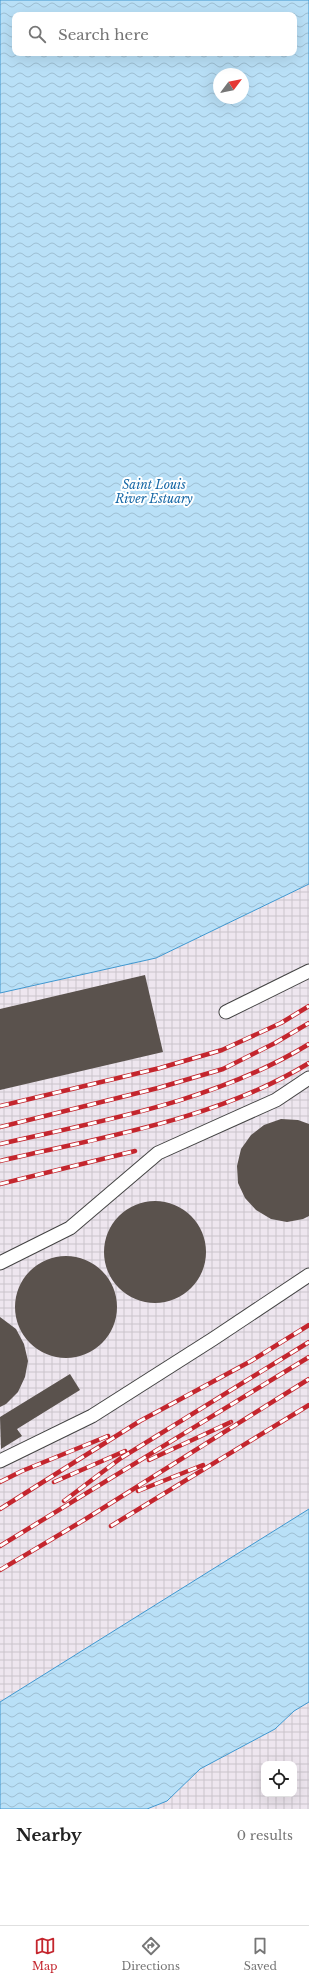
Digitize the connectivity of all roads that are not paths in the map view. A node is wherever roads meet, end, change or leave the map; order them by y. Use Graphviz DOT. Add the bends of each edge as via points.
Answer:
graph roads {
  1 [pos="309,971"];
  2 [pos="226,1012"];
  3 [pos="309,1078"];
  4 [pos="0,1263"];
  5 [pos="309,1275"];
  6 [pos="0,1461"];
  1 -- 2 [label="lane"];
  3 -- 4 [label="lane" via="276,1100 158,1153 70,1228"];
  5 -- 6 [label="lane" via="92,1416"];
}
